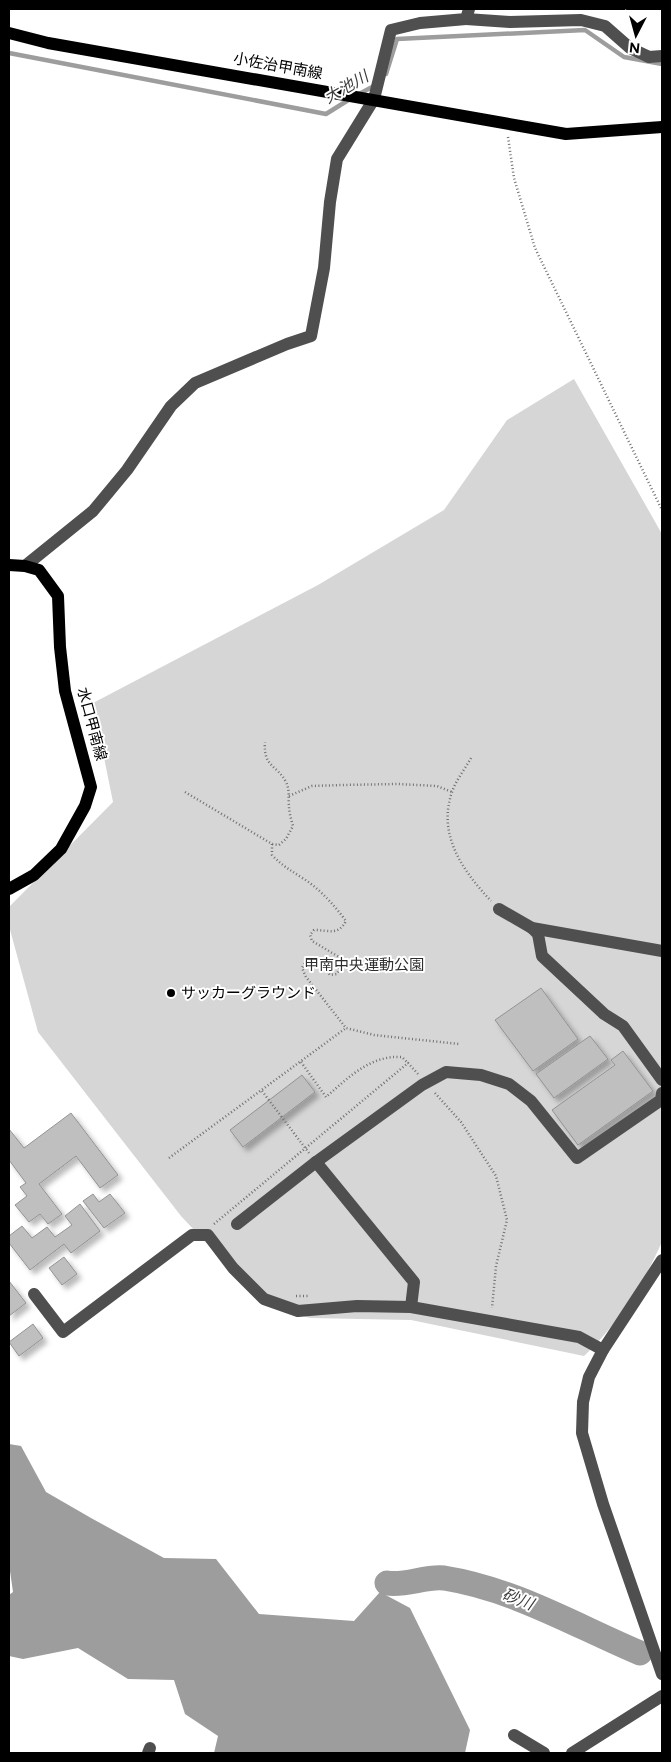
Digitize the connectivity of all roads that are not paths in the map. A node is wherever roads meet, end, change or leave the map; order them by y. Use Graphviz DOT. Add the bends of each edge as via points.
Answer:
graph roads {
  1 [pos="468,14"];
  2 [pos="9,33"];
  3 [pos="662,56"];
  4 [pos="374,98"];
  5 [pos="662,127"];
  6 [pos="9,565"];
  7 [pos="25,566"];
  8 [pos="9,889"];
  9 [pos="499,909"];
  10 [pos="532,928"];
  11 [pos="662,951"];
  12 [pos="662,1080"];
  13 [pos="662,1093"];
  14 [pos="316,1162"];
  15 [pos="237,1224"];
  16 [pos="662,1260"];
  17 [pos="34,1294"];
  18 [pos="411,1307"];
  19 [pos="604,1350"];
  20 [pos="662,1674"];
  21 [pos="662,1696"];
  22 [pos="514,1735"];
  23 [pos="544,1753"];
  24 [pos="572,1753"];
  1 -- 3 [label="street" via="510,22 581,20 606,26 630,48 649,57"];
  1 -- 4 [label="street" via="391,30"];
  2 -- 4 [label="main road, 小佐治甲南線" via="48,43"];
  4 -- 5 [label="main road, 小佐治甲南線" via="566,134"];
  4 -- 7 [label="street" via="337,159 324,268 311,336 195,383 171,406 127,470 93,511"];
  6 -- 7 [label="main road, 水口甲南線"];
  7 -- 8 [label="main road, 水口甲南線" via="39,570 58,596 66,692 91,787 79,819 61,849 34,875"];
  9 -- 10 [label="street"];
  10 -- 11 [label="street"];
  10 -- 12 [label="street" via="538,934 542,956 604,1014 623,1026"];
  13 -- 14 [label="street" via="661,1100 577,1158 531,1101 509,1084 481,1075 446,1072 422,1085"];
  14 -- 15 [label="street"];
  14 -- 18 [label="street" via="414,1282"];
  16 -- 19 [label="street"];
  17 -- 18 [label="street" via="63,1332 192,1235 210,1231 233,1268 264,1299 298,1311 357,1306"];
  18 -- 19 [label="street" via="579,1336"];
  19 -- 20 [label="street" via="589,1377 583,1402 582,1433"];
  21 -- 24 [label="street"];
  22 -- 23 [label="street"];
}
